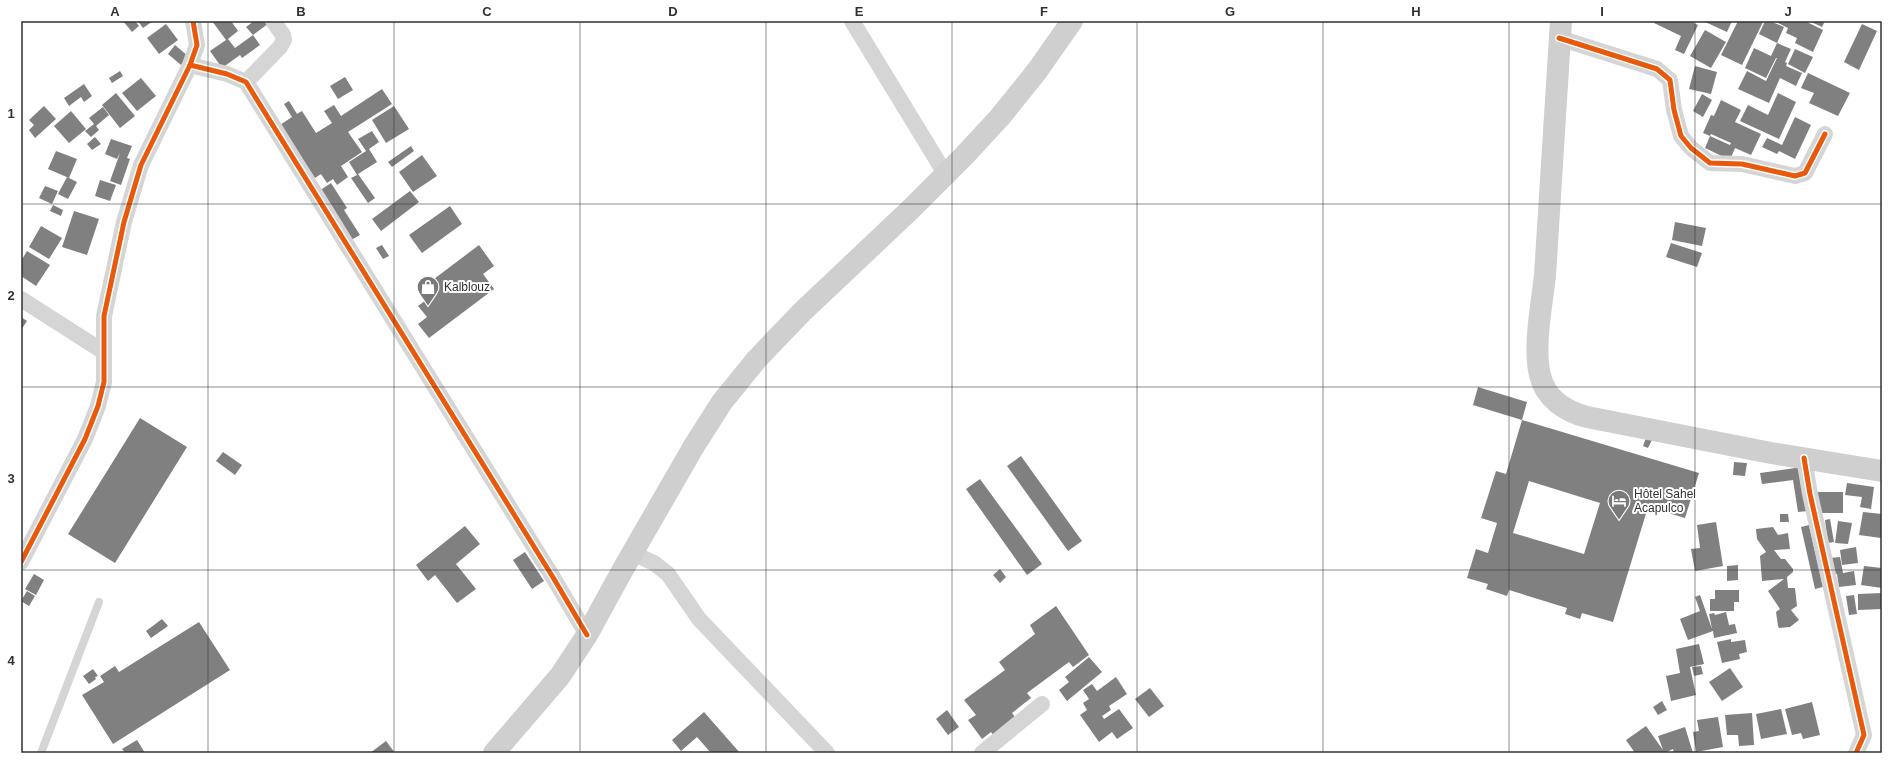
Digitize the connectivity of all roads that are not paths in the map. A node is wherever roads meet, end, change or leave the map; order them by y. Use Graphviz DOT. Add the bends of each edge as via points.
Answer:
graph roads {
  1 [pos="193,21"];
  2 [pos="273,21"];
  3 [pos="852,21"];
  4 [pos="1072,21"];
  5 [pos="1560,30"];
  6 [pos="190,66"];
  7 [pos="246,82"];
  8 [pos="1825,134"];
  9 [pos="946,175"];
  10 [pos="21,299"];
  11 [pos="104,352"];
  12 [pos="1804,458"];
  13 [pos="1882,471"];
  14 [pos="632,553"];
  15 [pos="21,562"];
  16 [pos="99,602"];
  17 [pos="587,635"];
  18 [pos="1042,704"];
  19 [pos="41,753"];
  20 [pos="494,753"];
  21 [pos="827,753"];
  22 [pos="982,753"];
  23 [pos="1856,753"];
  1 -- 6 [label="street" via="197,45"];
  2 -- 7 [label="street" via="284,40"];
  3 -- 9 [label="street"];
  4 -- 9 [label="main road" via="1000,117"];
  5 -- 8 [label="street" via="1658,69 1670,80 1681,136 1710,163 1742,164 1795,176 1805,173"];
  5 -- 12 [label="main road" via="1537,363 1545,388 1558,403 1574,413"];
  6 -- 7 [label="street" via="227,74"];
  6 -- 11 [label="street" via="141,165 124,222 104,316"];
  7 -- 17 [label="street"];
  9 -- 14 [label="main road" via="802,312 757,359 722,402"];
  10 -- 11 [label="street"];
  11 -- 15 [label="street" via="104,382 85,440"];
  12 -- 13 [label="main road"];
  12 -- 23 [label="street" via="1864,735"];
  14 -- 17 [label="main road"];
  14 -- 21 [label="street" via="654,563 668,574 699,618"];
  16 -- 19 [label="lane"];
  17 -- 20 [label="main road" via="560,676"];
  18 -- 22 [label="street"];
}
